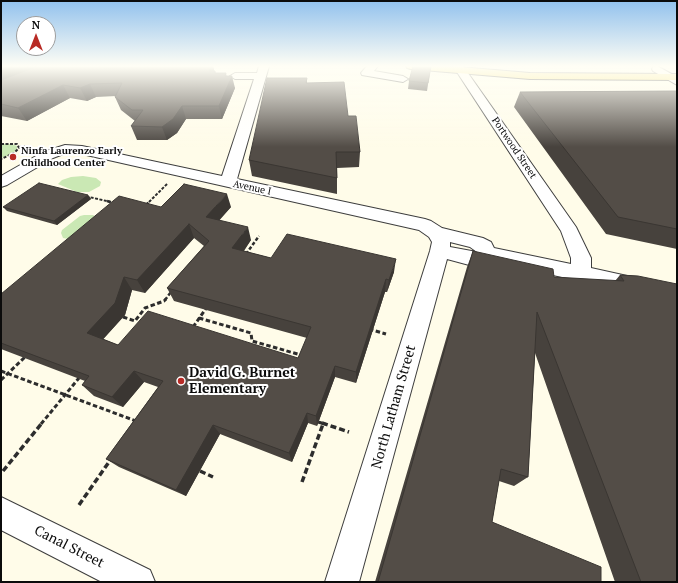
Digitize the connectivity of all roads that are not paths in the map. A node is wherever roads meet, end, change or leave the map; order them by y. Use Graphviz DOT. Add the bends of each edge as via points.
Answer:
graph roads {
  1 [pos="256,93"];
  2 [pos="477,93"];
  3 [pos="1,182"];
  4 [pos="228,183"];
  5 [pos="438,242"];
  6 [pos="581,274"];
  7 [pos="677,295"];
  8 [pos="1,513"];
  9 [pos="138,582"];
  10 [pos="342,582"];
  1 -- 4 [label="street"];
  2 -- 6 [label="street, Portwood Street" via="570,232 581,258"];
  3 -- 4 [label="street, Avenue I" via="48,155 65,149 82,150"];
  4 -- 5 [label="street, Avenue I" via="425,226"];
  5 -- 6 [label="street, Avenue I" via="473,259 482,258 487,253"];
  5 -- 10 [label="street, North Latham Street"];
  6 -- 7 [label="street"];
  8 -- 9 [label="street, Canal Street"];
}
